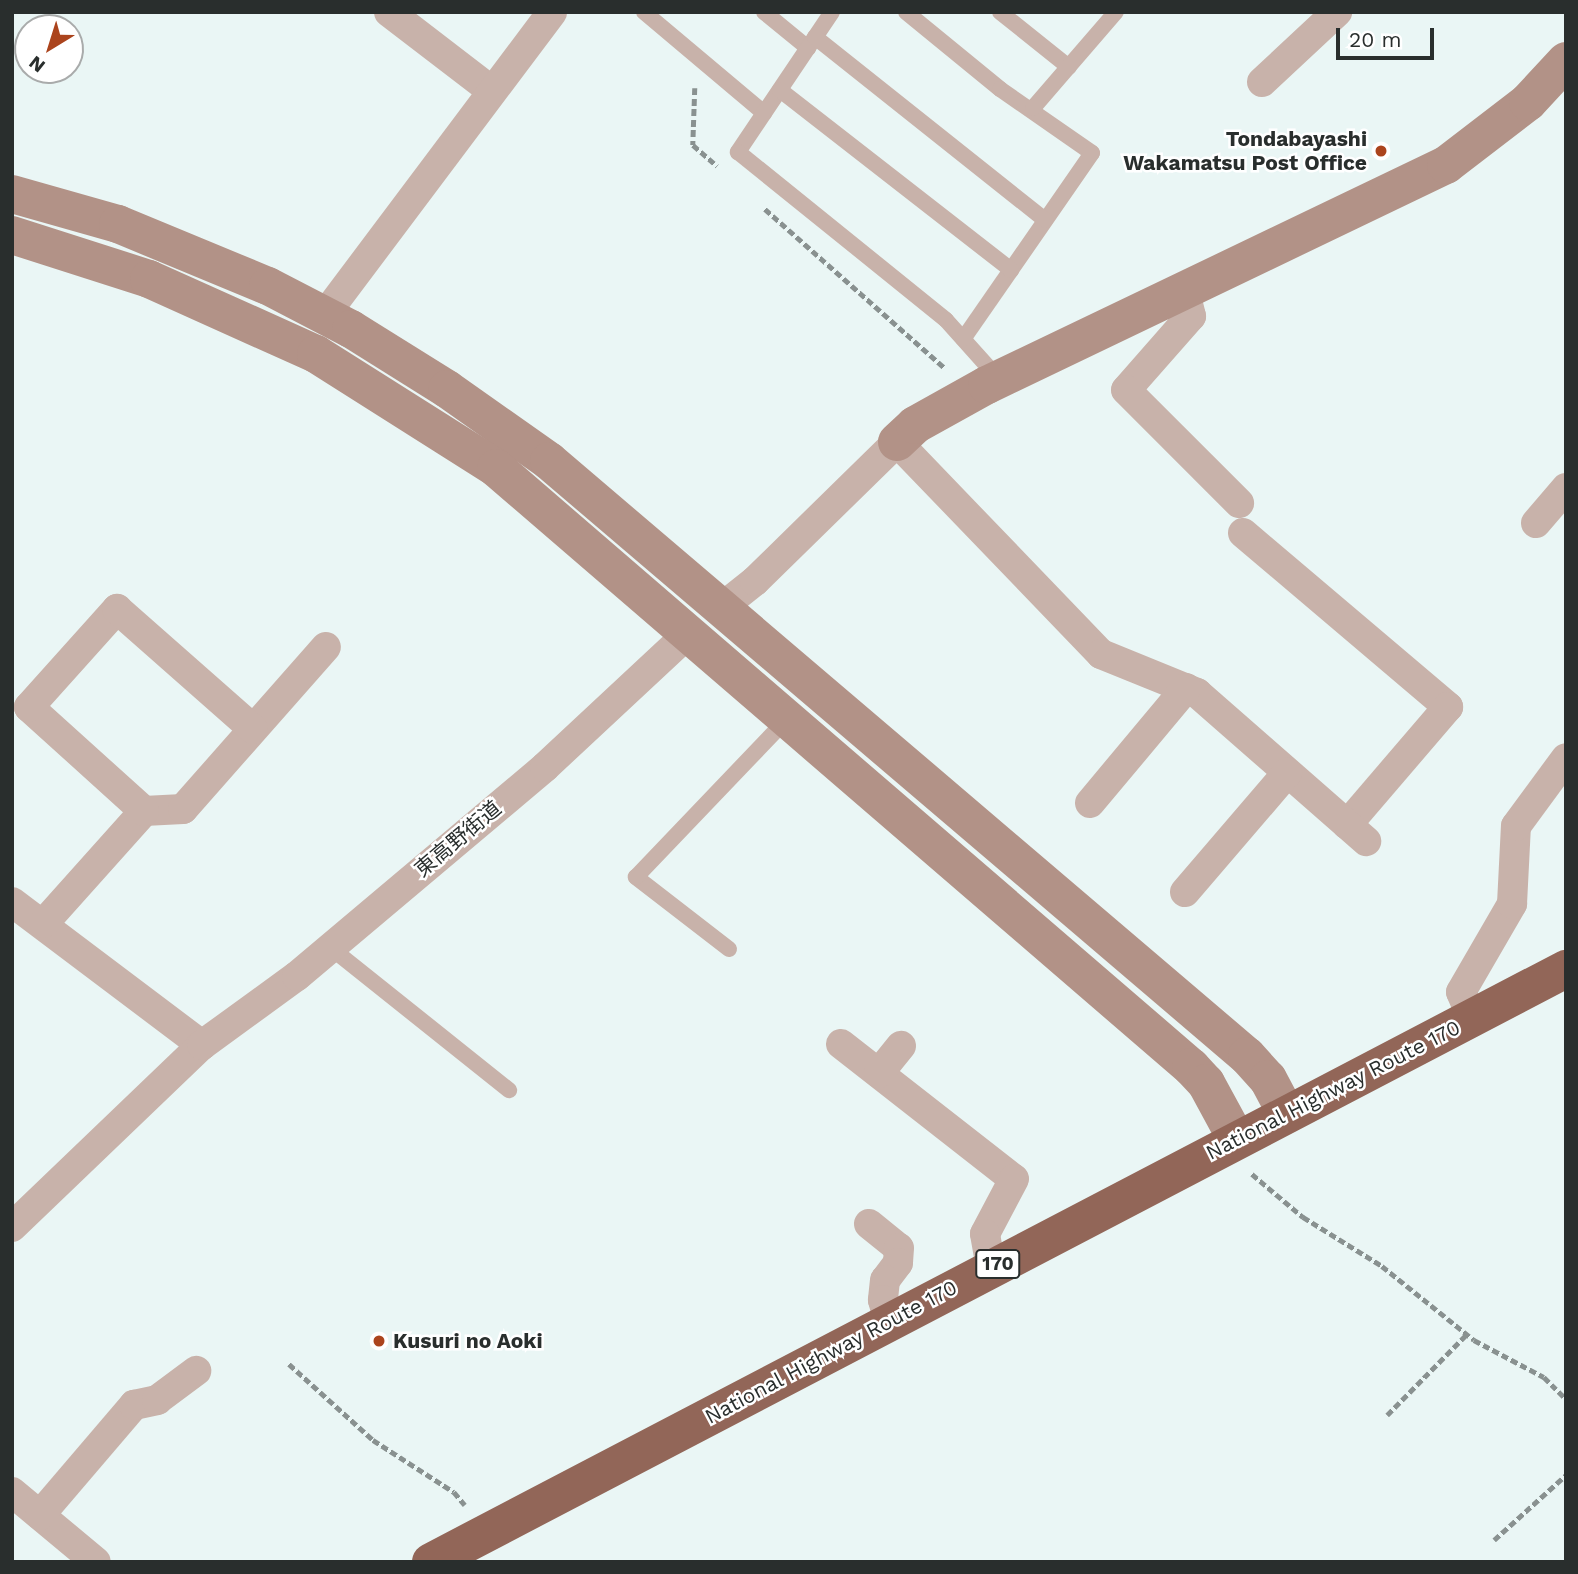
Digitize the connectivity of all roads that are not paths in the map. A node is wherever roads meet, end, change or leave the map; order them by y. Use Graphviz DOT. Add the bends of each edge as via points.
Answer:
graph roads {
  1 [pos="389,12"];
  2 [pos="552,12"];
  3 [pos="644,12"];
  4 [pos="764,12"];
  5 [pos="832,12"];
  6 [pos="906,12"];
  7 [pos="1000,12"];
  8 [pos="1116,12"];
  9 [pos="1337,12"];
  10 [pos="811,43"];
  11 [pos="1566,61"];
  12 [pos="1069,66"];
  13 [pos="1262,82"];
  14 [pos="492,90"];
  15 [pos="780,90"];
  16 [pos="1033,108"];
  17 [pos="764,113"];
  18 [pos="12,194"];
  19 [pos="1045,220"];
  20 [pos="12,235"];
  21 [pos="1011,270"];
  22 [pos="1185,292"];
  23 [pos="324,316"];
  24 [pos="963,339"];
  25 [pos="999,379"];
  26 [pos="897,442"];
  27 [pos="1566,488"];
  28 [pos="1238,503"];
  29 [pos="1536,523"];
  30 [pos="1243,533"];
  31 [pos="721,608"];
  32 [pos="690,632"];
  33 [pos="326,647"];
  34 [pos="1186,688"];
  35 [pos="789,717"];
  36 [pos="253,729"];
  37 [pos="1566,758"];
  38 [pos="1287,773"];
  39 [pos="1090,803"];
  40 [pos="145,811"];
  41 [pos="1185,892"];
  42 [pos="12,902"];
  43 [pos="44,923"];
  44 [pos="331,948"];
  45 [pos="729,949"];
  46 [pos="1566,969"];
  47 [pos="1472,1017"];
  48 [pos="841,1044"];
  49 [pos="202,1045"];
  50 [pos="901,1046"];
  51 [pos="879,1073"];
  52 [pos="509,1090"];
  53 [pos="1287,1114"];
  54 [pos="1228,1144"];
  55 [pos="869,1224"];
  56 [pos="12,1227"];
  57 [pos="991,1268"];
  58 [pos="889,1322"];
  59 [pos="196,1371"];
  60 [pos="12,1492"];
  61 [pos="40,1516"];
  62 [pos="96,1562"];
  63 [pos="431,1562"];
  1 -- 14 [label="street"];
  2 -- 14 [label="street"];
  3 -- 17 [label="lane"];
  4 -- 10 [label="lane"];
  5 -- 10 [label="lane"];
  6 -- 16 [label="lane" via="1000,89"];
  7 -- 12 [label="lane"];
  8 -- 12 [label="lane"];
  9 -- 13 [label="street"];
  10 -- 15 [label="lane"];
  10 -- 19 [label="lane"];
  11 -- 22 [label="street" via="1528,102 1446,165"];
  12 -- 16 [label="lane"];
  14 -- 23 [label="street"];
  15 -- 17 [label="lane"];
  15 -- 21 [label="lane"];
  16 -- 19 [label="lane" via="1092,153"];
  17 -- 24 [label="lane" via="738,152 946,320"];
  18 -- 23 [label="street" via="118,224"];
  19 -- 21 [label="lane"];
  20 -- 32 [label="street" via="149,279 316,354 496,468"];
  21 -- 24 [label="lane"];
  22 -- 25 [label="street"];
  22 -- 28 [label="street" via="1191,316 1126,390"];
  23 -- 31 [label="street" via="447,389 549,461"];
  24 -- 25 [label="lane"];
  25 -- 26 [label="street" via="915,425"];
  26 -- 31 [label="street, 東高野街道" via="755,581"];
  26 -- 34 [label="street" via="1101,654"];
  27 -- 29 [label="street"];
  30 -- 38 [label="street" via="1448,707 1356,833"];
  31 -- 32 [label="street, 東高野街道"];
  31 -- 53 [label="street" via="1247,1056 1268,1079"];
  32 -- 35 [label="street"];
  32 -- 44 [label="street, 東高野街道" via="545,767"];
  33 -- 36 [label="street"];
  34 -- 38 [label="street"];
  34 -- 39 [label="street"];
  35 -- 45 [label="lane" via="636,877"];
  35 -- 54 [label="street" via="1191,1067 1206,1083"];
  36 -- 40 [label="street" via="183,809"];
  36 -- 40 [label="street" via="117,609 29,707"];
  37 -- 47 [label="street" via="1516,826 1512,904 1461,992"];
  38 -- 41 [label="street"];
  40 -- 43 [label="street"];
  42 -- 43 [label="street"];
  43 -- 49 [label="street"];
  44 -- 49 [label="street, 東高野街道"];
  44 -- 52 [label="lane"];
  46 -- 47 [label="highway, National Highway Route 170 / 170"];
  47 -- 53 [label="highway, National Highway Route 170 / 170"];
  48 -- 51 [label="street"];
  49 -- 56 [label="street, 東高野街道"];
  50 -- 51 [label="street"];
  51 -- 57 [label="street" via="1014,1179 985,1234"];
  53 -- 54 [label="highway, National Highway Route 170 / 170"];
  54 -- 57 [label="highway, National Highway Route 170 / 170"];
  55 -- 58 [label="street" via="899,1248 898,1263 885,1280"];
  57 -- 58 [label="highway, National Highway Route 170 / 170"];
  58 -- 63 [label="highway, National Highway Route 170 / 170"];
  59 -- 61 [label="street" via="157,1400 134,1405"];
  60 -- 61 [label="street"];
  61 -- 62 [label="street"];
}
